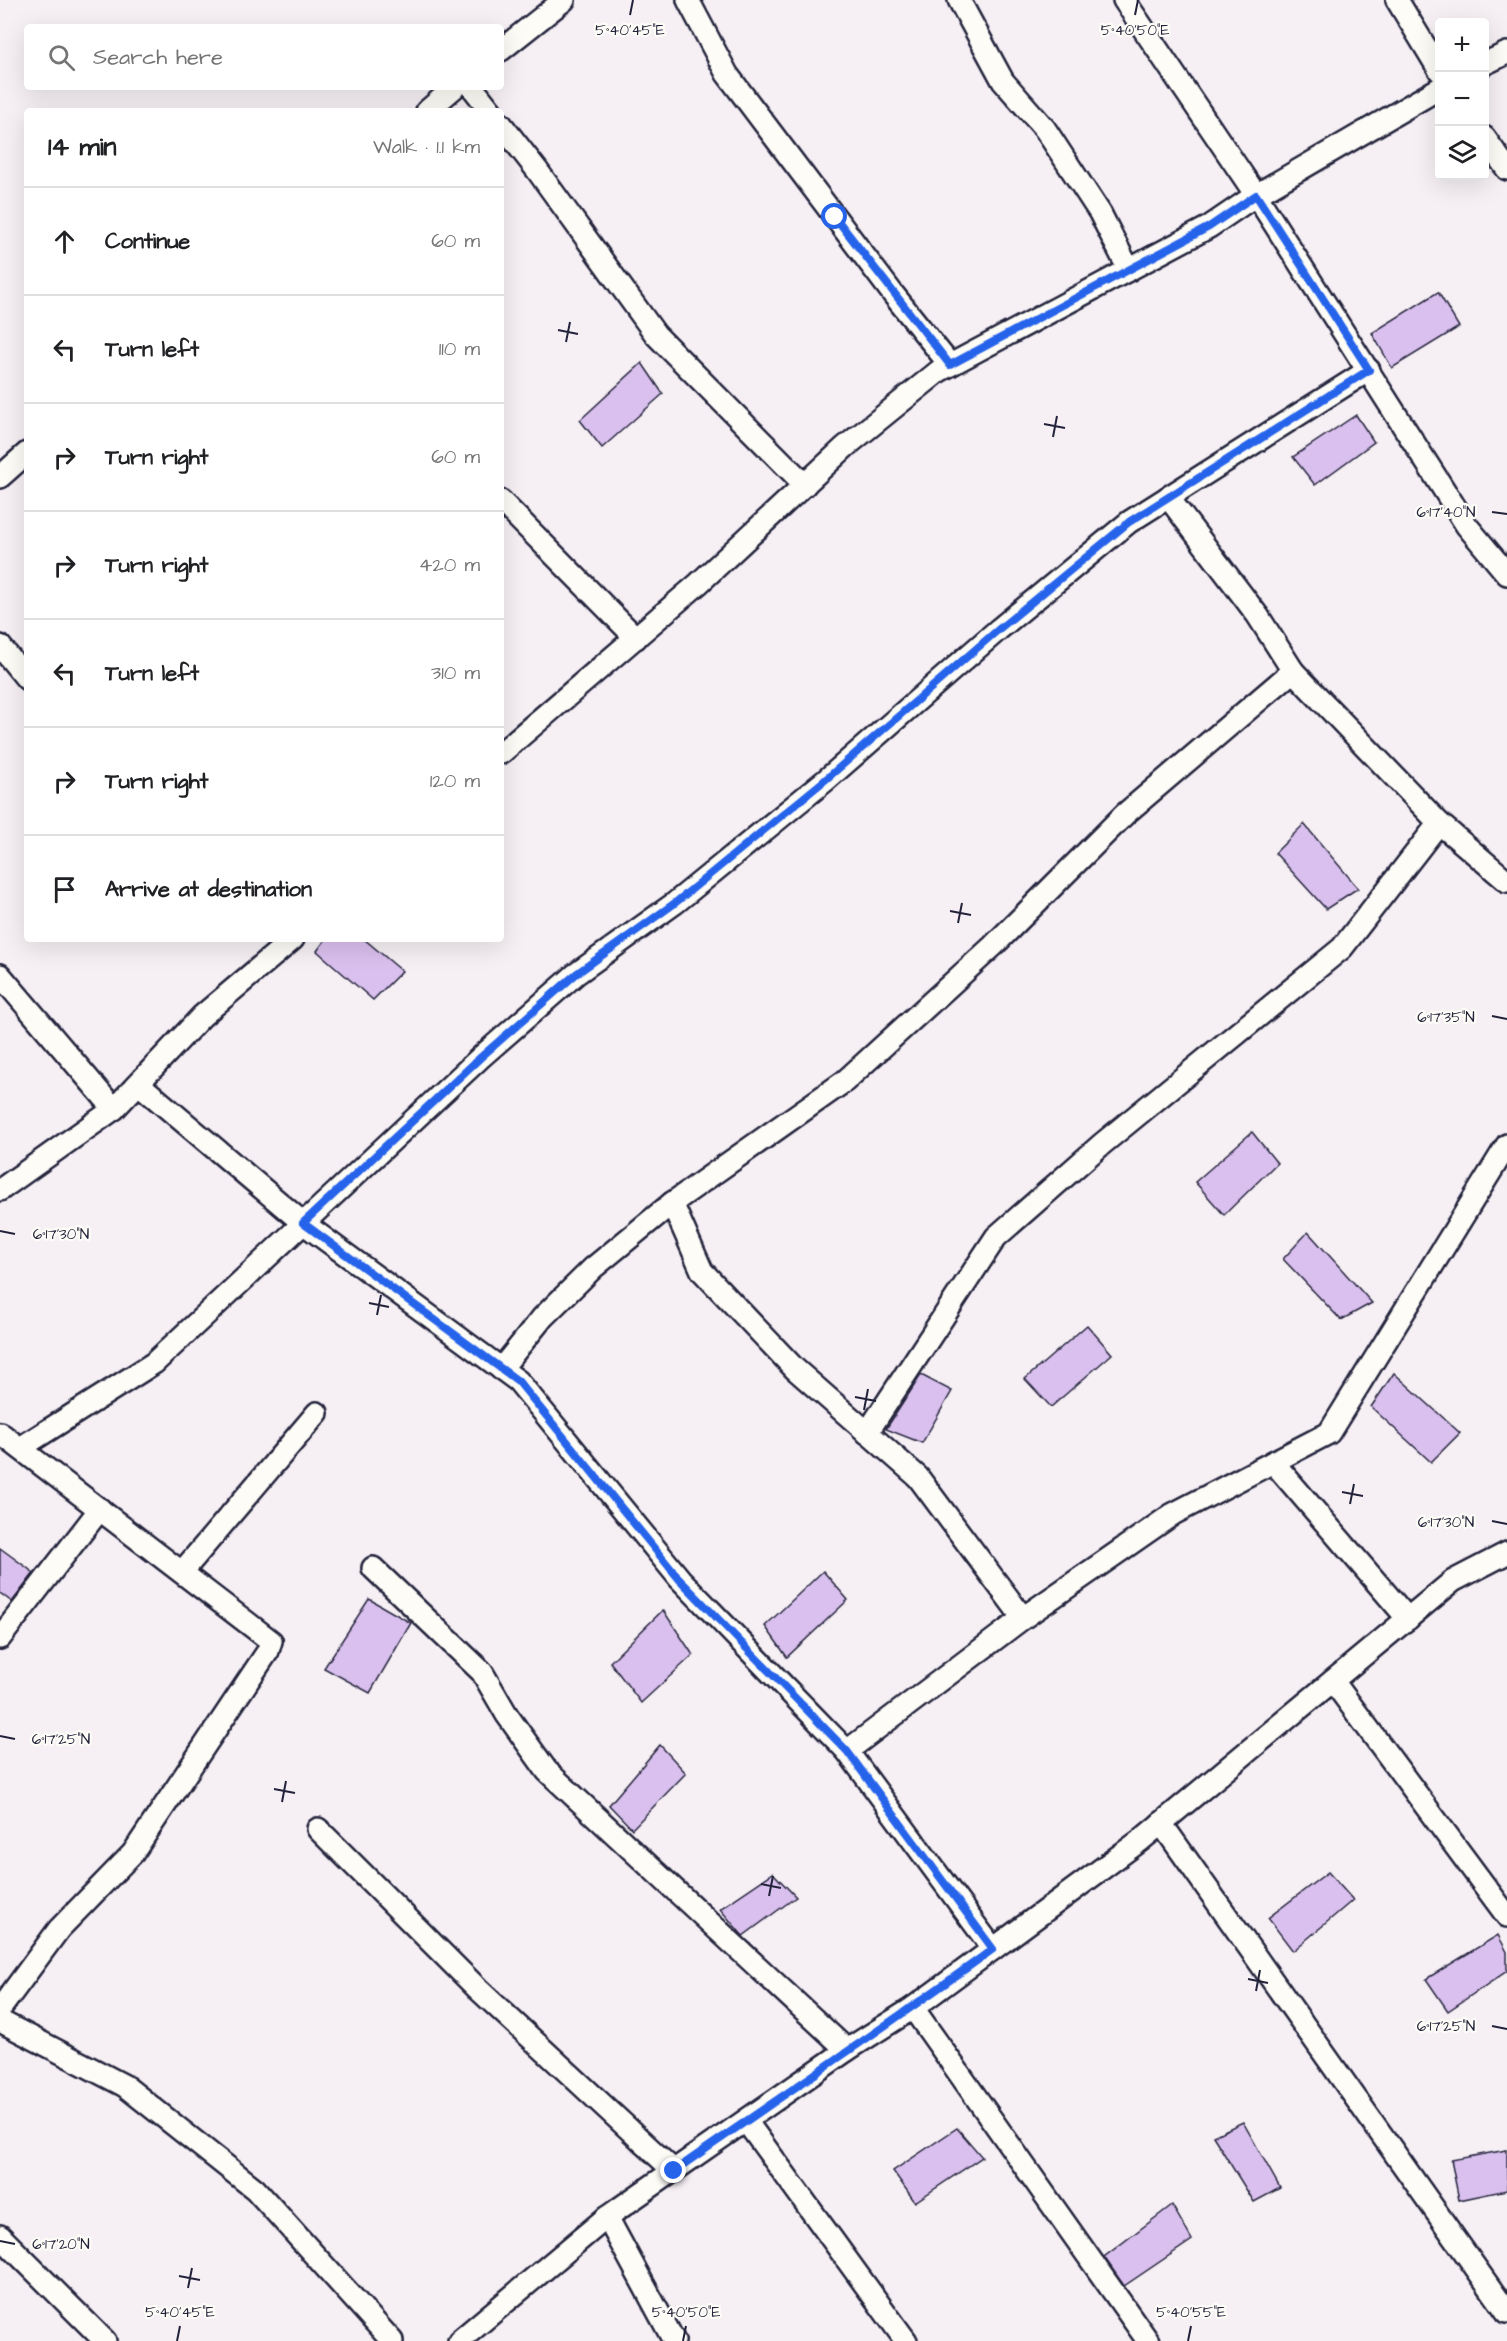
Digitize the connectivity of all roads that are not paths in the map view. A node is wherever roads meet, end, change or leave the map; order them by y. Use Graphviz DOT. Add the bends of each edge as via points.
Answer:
graph roads {
  1 [pos="564,0"];
  2 [pos="688,0"];
  3 [pos="958,0"];
  4 [pos="1124,0"];
  5 [pos="1397,0"];
  6 [pos="504,48"];
  7 [pos="1507,53"];
  8 [pos="1489,62"];
  9 [pos="1435,63"];
  10 [pos="452,90"];
  11 [pos="474,90"];
  12 [pos="1435,91"];
  13 [pos="430,108"];
  14 [pos="489,108"];
  15 [pos="504,128"];
  16 [pos="1489,143"];
  17 [pos="1507,169"];
  18 [pos="1256,195"];
  19 [pos="1129,270"];
  20 [pos="950,365"];
  21 [pos="1369,370"];
  22 [pos="24,456"];
  23 [pos="0,477"];
  24 [pos="805,484"];
  25 [pos="1168,497"];
  26 [pos="504,504"];
  27 [pos="1507,574"];
  28 [pos="636,638"];
  29 [pos="0,646"];
  30 [pos="1293,671"];
  31 [pos="24,675"];
  32 [pos="504,750"];
  33 [pos="1439,823"];
  34 [pos="1507,881"];
  35 [pos="279,943"];
  36 [pos="0,975"];
  37 [pos="139,1084"];
  38 [pos="114,1109"];
  39 [pos="1507,1145"];
  40 [pos="0,1190"];
  41 [pos="672,1203"];
  42 [pos="303,1223"];
  43 [pos="501,1369"];
  44 [pos="317,1413"];
  45 [pos="0,1433"];
  46 [pos="867,1433"];
  47 [pos="20,1448"];
  48 [pos="1273,1462"];
  49 [pos="100,1509"];
  50 [pos="1507,1553"];
  51 [pos="373,1568"];
  52 [pos="182,1572"];
  53 [pos="1023,1618"];
  54 [pos="1408,1619"];
  55 [pos="0,1638"];
  56 [pos="1333,1681"];
  57 [pos="847,1751"];
  58 [pos="1161,1824"];
  59 [pos="318,1829"];
  60 [pos="1507,1916"];
  61 [pos="993,1949"];
  62 [pos="913,2008"];
  63 [pos="0,2009"];
  64 [pos="0,2021"];
  65 [pos="847,2050"];
  66 [pos="746,2121"];
  67 [pos="674,2171"];
  68 [pos="607,2217"];
  69 [pos="0,2236"];
  70 [pos="1507,2313"];
  71 [pos="105,2341"];
  72 [pos="392,2341"];
  73 [pos="459,2341"];
  74 [pos="674,2341"];
  75 [pos="906,2341"];
  76 [pos="1148,2341"];
  1 -- 6 [label="street"];
  2 -- 20 [label="street" via="727,74"];
  3 -- 19 [label="street" via="1003,81 1045,129 1100,213"];
  4 -- 18 [label="street"];
  5 -- 9 [label="street"];
  7 -- 8 [label="street"];
  10 -- 13 [label="street"];
  11 -- 14 [label="street"];
  12 -- 18 [label="street"];
  15 -- 24 [label="street" via="656,335"];
  16 -- 17 [label="street"];
  18 -- 19 [label="street" via="1209,227"];
  18 -- 21 [label="street"];
  19 -- 20 [label="street"];
  20 -- 24 [label="street" via="845,447"];
  21 -- 25 [label="street"];
  21 -- 27 [label="street" via="1467,526"];
  22 -- 23 [label="street"];
  24 -- 28 [label="street"];
  25 -- 30 [label="street" via="1258,616"];
  25 -- 42 [label="street" via="1119,530 675,903 576,974"];
  26 -- 28 [label="street"];
  28 -- 32 [label="street"];
  29 -- 31 [label="street"];
  30 -- 33 [label="street"];
  30 -- 41 [label="street" via="1125,814 993,946 845,1081"];
  33 -- 34 [label="street"];
  33 -- 46 [label="street" via="1342,948 1102,1144 996,1237"];
  35 -- 37 [label="street" via="202,1016"];
  36 -- 38 [label="street"];
  37 -- 38 [label="street"];
  37 -- 42 [label="street"];
  38 -- 40 [label="street"];
  39 -- 48 [label="street" via="1329,1433"];
  41 -- 43 [label="street" via="585,1276 543,1317"];
  41 -- 46 [label="street" via="702,1271 795,1369"];
  42 -- 43 [label="street"];
  42 -- 47 [label="street" via="154,1363"];
  43 -- 57 [label="street" via="518,1381 680,1580"];
  44 -- 52 [label="street"];
  45 -- 47 [label="street"];
  46 -- 53 [label="street" via="918,1477"];
  47 -- 49 [label="street"];
  48 -- 53 [label="street" via="1173,1514"];
  48 -- 54 [label="street"];
  49 -- 52 [label="street"];
  49 -- 55 [label="street"];
  50 -- 54 [label="street" via="1453,1581"];
  51 -- 65 [label="street" via="482,1672 547,1772"];
  52 -- 63 [label="street" via="271,1641 268,1651 133,1853 59,1929"];
  53 -- 57 [label="street"];
  54 -- 56 [label="street"];
  56 -- 58 [label="street"];
  56 -- 60 [label="street"];
  57 -- 61 [label="street"];
  58 -- 61 [label="street"];
  58 -- 70 [label="street"];
  59 -- 67 [label="street" via="478,1989"];
  61 -- 62 [label="street"];
  62 -- 65 [label="street"];
  62 -- 76 [label="street"];
  64 -- 72 [label="street" via="125,2086 255,2189"];
  65 -- 66 [label="street"];
  66 -- 67 [label="street"];
  66 -- 75 [label="street"];
  67 -- 68 [label="street"];
  68 -- 73 [label="street"];
  68 -- 74 [label="street"];
  69 -- 71 [label="street"];
}
